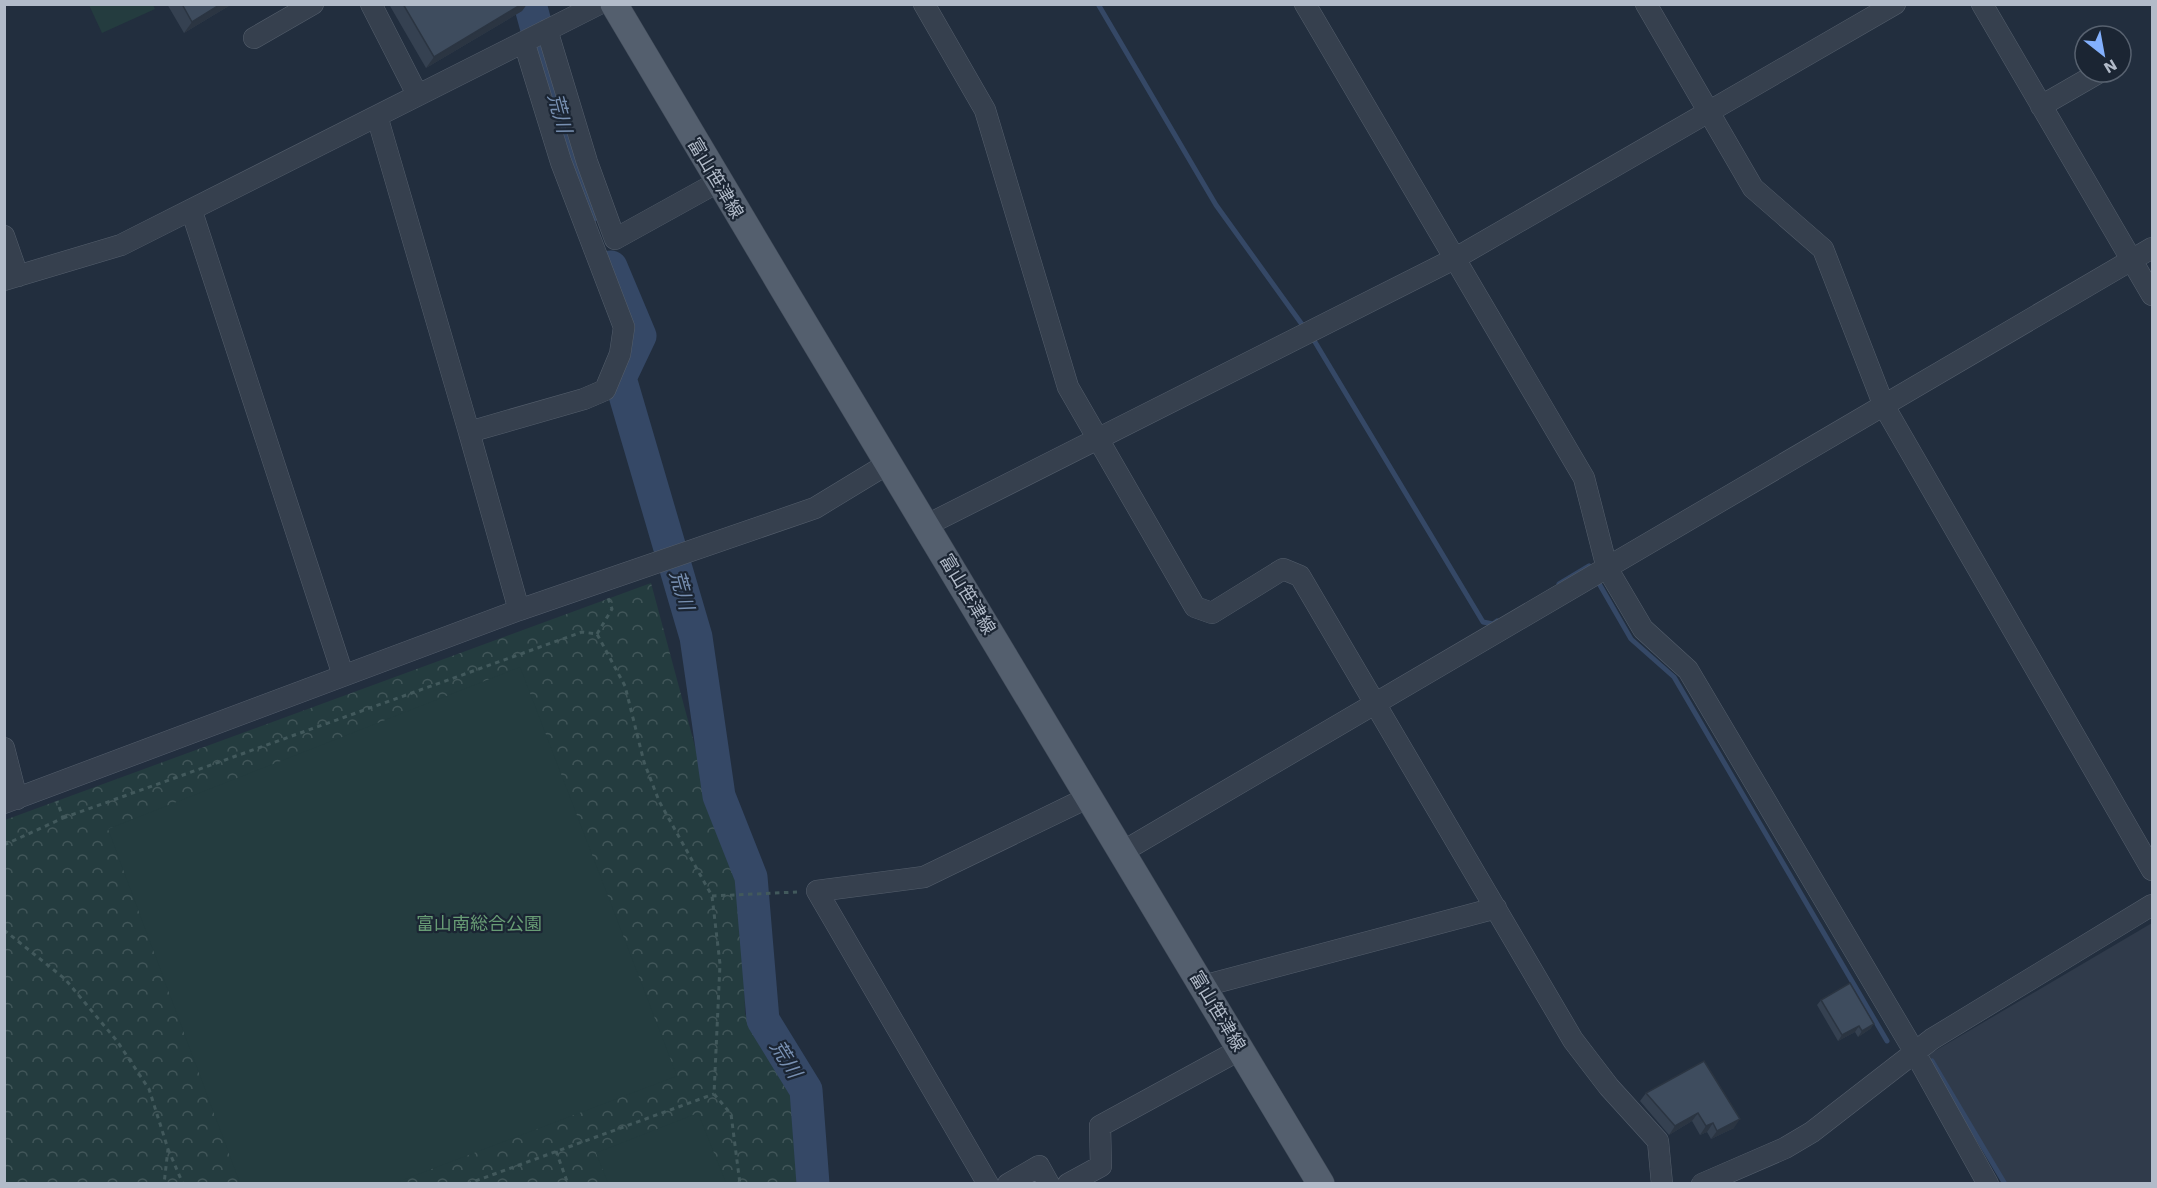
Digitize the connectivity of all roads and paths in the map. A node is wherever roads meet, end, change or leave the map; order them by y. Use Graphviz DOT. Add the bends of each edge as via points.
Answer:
graph roads {
  1 [pos="313,4"];
  2 [pos="371,4"];
  3 [pos="599,4"];
  4 [pos="614,4"];
  5 [pos="924,4"];
  6 [pos="1305,4"];
  7 [pos="1646,4"];
  8 [pos="1895,4"];
  9 [pos="1982,4"];
  10 [pos="547,30"];
  11 [pos="254,38"];
  12 [pos="524,42"];
  13 [pos="2079,84"];
  14 [pos="417,94"];
  15 [pos="2041,106"];
  16 [pos="1710,114"];
  17 [pos="377,116"];
  18 [pos="718,182"];
  19 [pos="192,212"];
  20 [pos="4,236"];
  21 [pos="2152,248"];
  22 [pos="1454,259"];
  23 [pos="2132,261"];
  24 [pos="11,278"];
  25 [pos="2152,295"];
  26 [pos="1884,406"];
  27 [pos="470,432"];
  28 [pos="1096,438"];
  29 [pos="890,463"];
  30 [pos="927,525"];
  31 [pos="1598,573"];
  32 [pos="602,581"];
  33 [pos="519,610"];
  34 [pos="597,634"];
  35 [pos="343,675"];
  36 [pos="1376,702"];
  37 [pos="4,747"];
  38 [pos="52,786"];
  39 [pos="1089,796"];
  40 [pos="11,801"];
  41 [pos="63,818"];
  42 [pos="4,845"];
  43 [pos="1122,852"];
  44 [pos="2152,870"];
  45 [pos="817,891"];
  46 [pos="712,896"];
  47 [pos="2152,905"];
  48 [pos="1496,909"];
  49 [pos="4,930"];
  50 [pos="1203,986"];
  51 [pos="1241,1049"];
  52 [pos="1914,1051"];
  53 [pos="714,1094"];
  54 [pos="168,1149"];
  55 [pos="556,1151"];
  56 [pos="164,1184"];
  57 [pos="183,1184"];
  58 [pos="467,1184"];
  59 [pos="568,1184"];
  60 [pos="740,1184"];
  61 [pos="988,1184"];
  62 [pos="1008,1184"];
  63 [pos="1049,1184"];
  64 [pos="1068,1184"];
  65 [pos="1321,1184"];
  66 [pos="1662,1184"];
  67 [pos="1702,1184"];
  68 [pos="1988,1184"];
  1 -- 11 [label="street"];
  2 -- 14 [label="street"];
  3 -- 10 [label="street"];
  4 -- 18 [label="main road, 富山笹津線"];
  5 -- 28 [label="street" via="985,110 1068,387"];
  6 -- 22 [label="street"];
  7 -- 16 [label="street"];
  8 -- 16 [label="street"];
  9 -- 15 [label="street"];
  10 -- 12 [label="street"];
  10 -- 18 [label="street" via="615,238"];
  12 -- 14 [label="street"];
  12 -- 27 [label="street" via="561,162 624,327 620,354 605,390"];
  13 -- 15 [label="street"];
  14 -- 17 [label="street"];
  15 -- 23 [label="street"];
  16 -- 22 [label="street"];
  16 -- 26 [label="street" via="1753,188 1823,249"];
  17 -- 19 [label="street"];
  17 -- 27 [label="street"];
  18 -- 29 [label="main road, 富山笹津線"];
  19 -- 24 [label="street" via="121,245"];
  19 -- 35 [label="street"];
  20 -- 24 [label="street"];
  21 -- 23 [label="street"];
  22 -- 28 [label="street"];
  22 -- 31 [label="street" via="1584,478"];
  23 -- 25 [label="street"];
  23 -- 26 [label="street"];
  26 -- 31 [label="street"];
  26 -- 44 [label="street"];
  27 -- 33 [label="street"];
  28 -- 30 [label="street"];
  28 -- 36 [label="street" via="1195,607 1212,613 1283,569 1300,576"];
  29 -- 30 [label="main road, 富山笹津線"];
  29 -- 32 [label="street" via="815,508"];
  30 -- 39 [label="main road, 富山笹津線"];
  31 -- 36 [label="street"];
  31 -- 52 [label="street" via="1643,630 1688,670"];
  32 -- 33 [label="street"];
  32 -- 34 [label="path" via="612,609"];
  33 -- 35 [label="street"];
  34 -- 41 [label="path" via="582,632"];
  34 -- 46 [label="path" via="625,686 658,801"];
  35 -- 38 [label="street"];
  36 -- 43 [label="street"];
  36 -- 48 [label="street"];
  37 -- 40 [label="street"];
  38 -- 40 [label="street"];
  38 -- 41 [label="path"];
  39 -- 43 [label="main road, 富山笹津線"];
  39 -- 45 [label="street" via="924,877"];
  41 -- 42 [label="path"];
  43 -- 50 [label="main road, 富山笹津線"];
  45 -- 46 [label="path"];
  45 -- 61 [label="street"];
  46 -- 53 [label="path" via="720,964"];
  47 -- 52 [label="street"];
  48 -- 50 [label="street"];
  48 -- 66 [label="street" via="1573,1040 1609,1088 1658,1141"];
  49 -- 54 [label="path" via="65,979 117,1041 149,1089"];
  50 -- 51 [label="main road, 富山笹津線"];
  51 -- 64 [label="street" via="1100,1126 1101,1166"];
  51 -- 65 [label="main road, 富山笹津線"];
  52 -- 67 [label="street" via="1812,1132"];
  52 -- 68 [label="street"];
  53 -- 55 [label="path"];
  53 -- 60 [label="path" via="731,1114"];
  54 -- 56 [label="path"];
  54 -- 57 [label="path"];
  55 -- 58 [label="path"];
  55 -- 59 [label="path"];
  62 -- 63 [label="street" via="1040,1166"];
}
